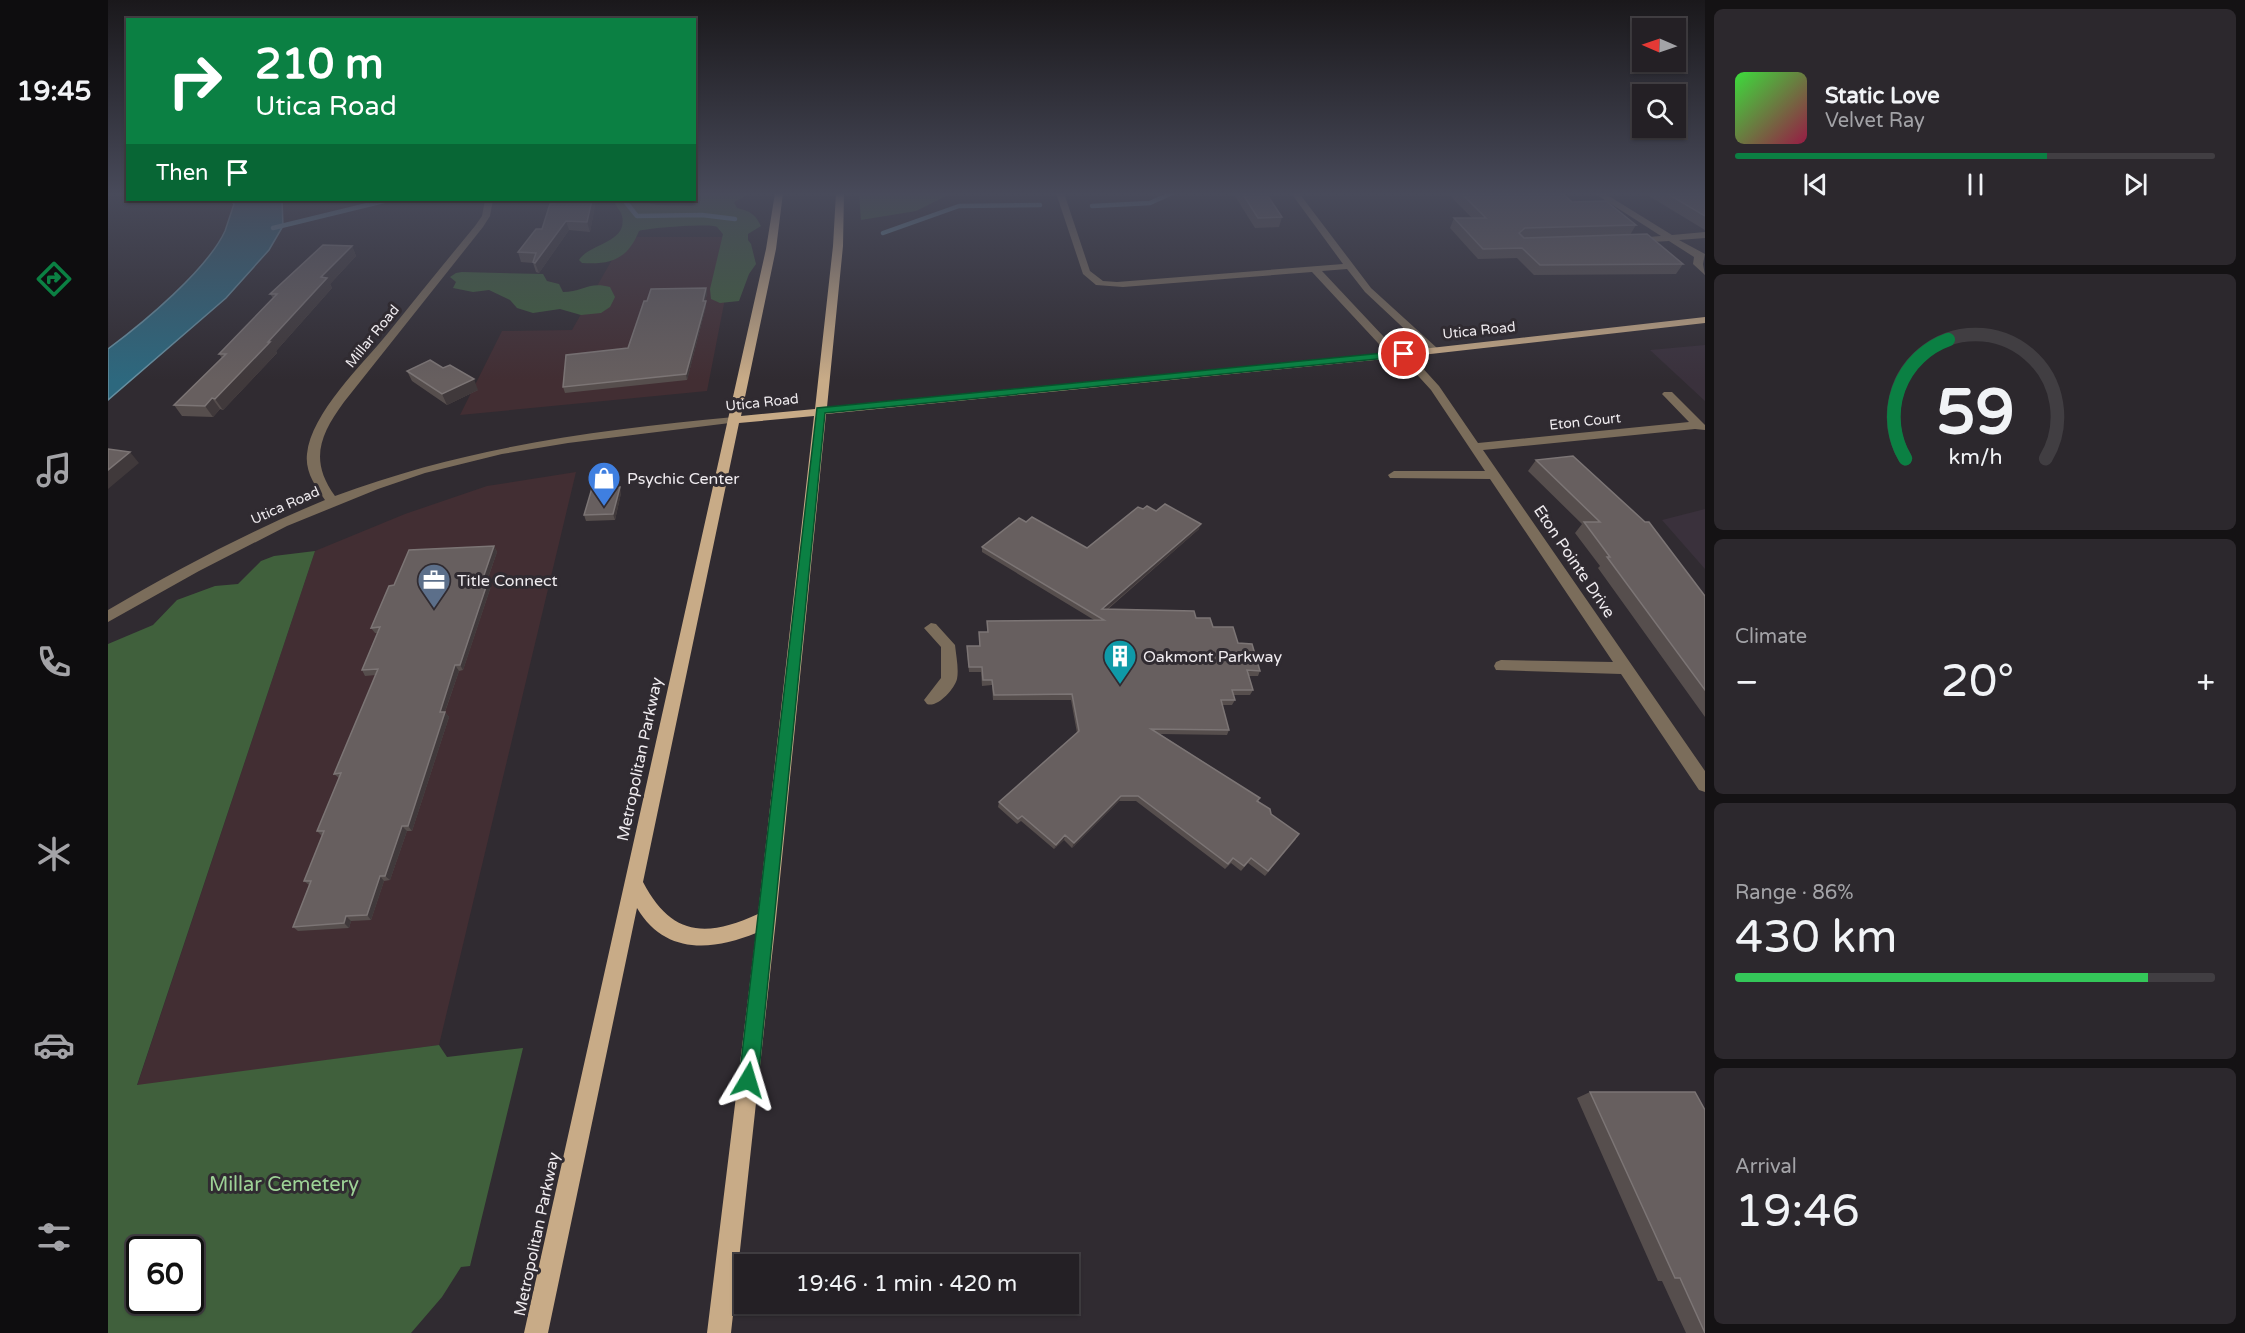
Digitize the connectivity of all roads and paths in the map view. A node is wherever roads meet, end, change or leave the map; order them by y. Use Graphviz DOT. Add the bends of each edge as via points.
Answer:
graph roads {
  1 [pos="456,255"];
  2 [pos="769,255"];
  3 [pos="837,255"];
  4 [pos="1080,255"];
  5 [pos="1341,255"];
  6 [pos="1702,257"];
  7 [pos="1349,266"];
  8 [pos="1314,268"];
  9 [pos="1705,272"];
  10 [pos="1705,320"];
  11 [pos="1432,350"];
  12 [pos="1400,354"];
  13 [pos="1668,394"];
  14 [pos="820,410"];
  15 [pos="735,420"];
  16 [pos="1702,428"];
  17 [pos="1475,447"];
  18 [pos="1394,475"];
  19 [pos="1494,475"];
  20 [pos="332,501"];
  21 [pos="108,617"];
  22 [pos="931,628"];
  23 [pos="1502,666"];
  24 [pos="1625,668"];
  25 [pos="932,700"];
  26 [pos="1705,785"];
  27 [pos="633,882"];
  28 [pos="767,919"];
  29 [pos="536,1333"];
  30 [pos="719,1333"];
  1 -- 20 [label="street, Millar Road" via="342,397 320,432 314,464 320,484"];
  2 -- 15 [label="main road, Metropolitan Parkway"];
  3 -- 14 [label="main road"];
  4 -- 8 [label="street" via="1086,272 1099,283 1129,284"];
  5 -- 7 [label="street"];
  6 -- 9 [label="street" via="1698,264"];
  7 -- 8 [label="street"];
  7 -- 11 [label="street" via="1368,290"];
  8 -- 12 [label="street, Eton Pointe Drive"];
  10 -- 11 [label="main road, Utica Road"];
  11 -- 12 [label="main road, Utica Road"];
  12 -- 14 [label="main road, Utica Road"];
  12 -- 17 [label="street, Eton Pointe Drive" via="1435,388"];
  13 -- 16 [label="street"];
  14 -- 15 [label="main road, Utica Road"];
  14 -- 28 [label="main road"];
  15 -- 20 [label="street, Utica Road" via="591,435 520,447 415,472"];
  15 -- 27 [label="main road, Metropolitan Parkway"];
  16 -- 17 [label="street, Eton Court"];
  17 -- 19 [label="street, Eton Pointe Drive"];
  18 -- 19 [label="street"];
  19 -- 24 [label="street, Eton Pointe Drive"];
  20 -- 21 [label="street, Utica Road" via="210,558"];
  22 -- 25 [label="street" via="948,645 949,679"];
  23 -- 24 [label="street"];
  24 -- 26 [label="street, Eton Pointe Drive"];
  27 -- 28 [label="main road" via="658,921 687,936 719,937"];
  27 -- 29 [label="main road, Metropolitan Parkway"];
  28 -- 30 [label="main road"];
}
